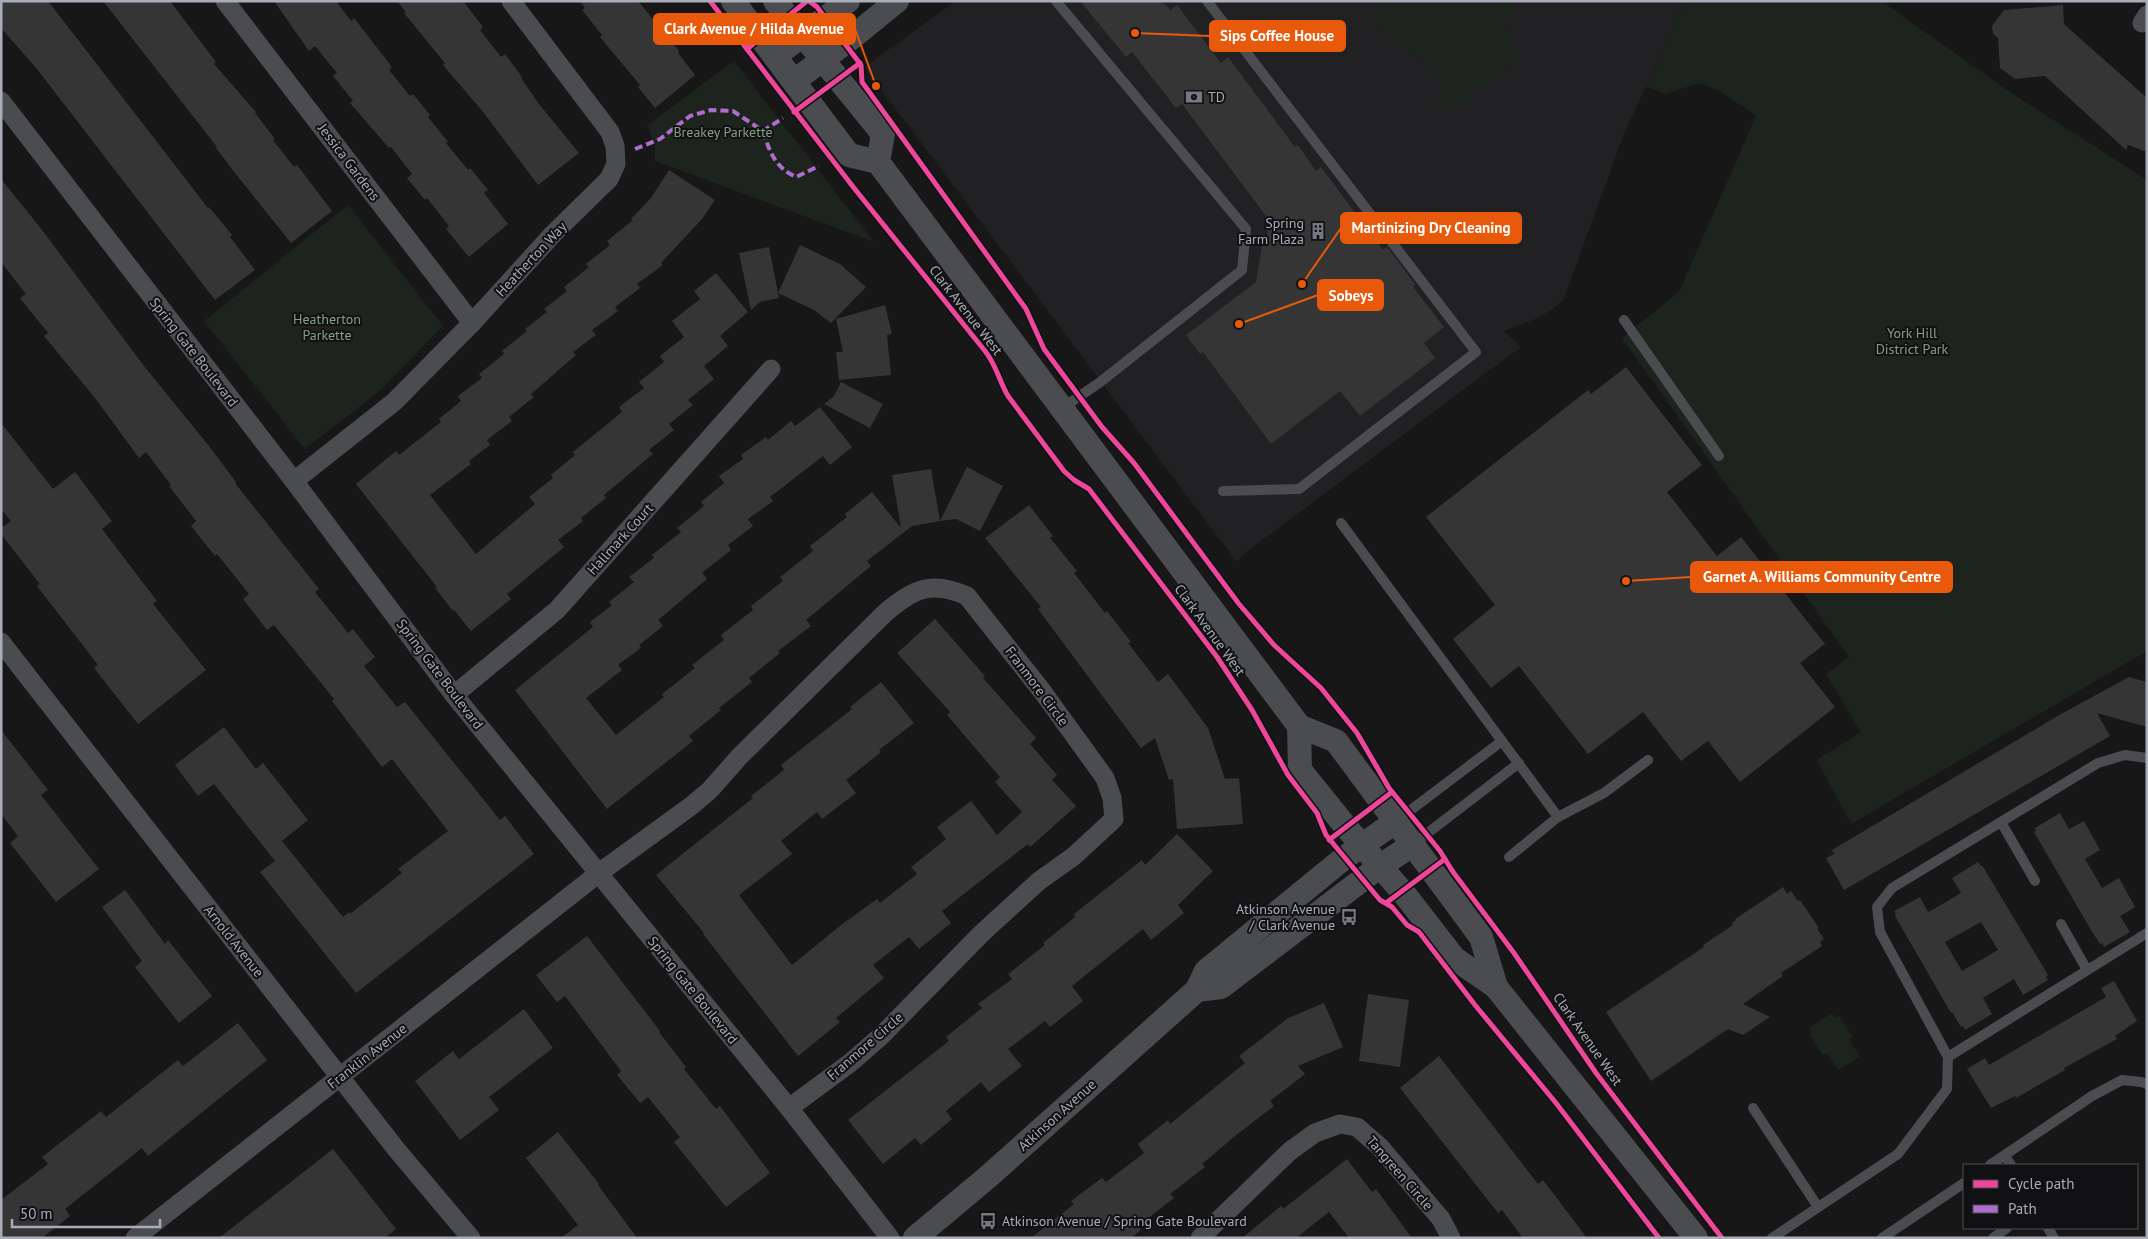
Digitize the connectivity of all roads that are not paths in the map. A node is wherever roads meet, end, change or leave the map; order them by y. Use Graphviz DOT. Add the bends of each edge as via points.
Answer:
graph roads {
  1 [pos="225,1"];
  2 [pos="511,1"];
  3 [pos="733,1"];
  4 [pos="775,1"];
  5 [pos="848,1"];
  6 [pos="897,1"];
  7 [pos="1056,1"];
  8 [pos="1208,1"];
  9 [pos="804,36"];
  10 [pos="775,56"];
  11 [pos="823,59"];
  12 [pos="794,81"];
  13 [pos="1,101"];
  14 [pos="878,162"];
  15 [pos="1624,320"];
  16 [pos="472,323"];
  17 [pos="771,369"];
  18 [pos="1062,408"];
  19 [pos="1719,456"];
  20 [pos="294,481"];
  21 [pos="1223,491"];
  22 [pos="1341,523"];
  23 [pos="1,642"];
  24 [pos="454,695"];
  25 [pos="1300,726"];
  26 [pos="1502,741"];
  27 [pos="2147,758"];
  28 [pos="1648,760"];
  29 [pos="1518,764"];
  30 [pos="1558,817"];
  31 [pos="1395,822"];
  32 [pos="2000,822"];
  33 [pos="1361,845"];
  34 [pos="1412,845"];
  35 [pos="1509,857"];
  36 [pos="1379,867"];
  37 [pos="598,873"];
  38 [pos="2035,881"];
  39 [pos="2061,924"];
  40 [pos="2147,933"];
  41 [pos="2087,970"];
  42 [pos="1496,987"];
  43 [pos="1197,990"];
  44 [pos="1948,1056"];
  45 [pos="340,1078"];
  46 [pos="2147,1084"];
  47 [pos="789,1108"];
  48 [pos="1753,1108"];
  49 [pos="2004,1156"];
  50 [pos="1992,1164"];
  51 [pos="2009,1164"];
  52 [pos="1963,1183"];
  53 [pos="1818,1207"];
  54 [pos="2006,1229"];
  55 [pos="135,1238"];
  56 [pos="471,1238"];
  57 [pos="890,1238"];
  58 [pos="915,1238"];
  59 [pos="1200,1238"];
  60 [pos="1451,1238"];
  61 [pos="1696,1238"];
  62 [pos="1772,1238"];
  63 [pos="1882,1238"];
  64 [pos="1993,1238"];
  1 -- 16 [label="street, Jessica Gardens"];
  2 -- 16 [label="street, Heatherton Way" via="610,132 616,164 608,180 553,234"];
  3 -- 10 [label="street"];
  4 -- 9 [label="street"];
  5 -- 9 [label="street"];
  6 -- 11 [label="street"];
  7 -- 18 [label="lane" via="1246,229 1242,270 1099,383"];
  8 -- 21 [label="lane" via="1476,352 1299,489"];
  9 -- 10 [label="street"];
  9 -- 11 [label="street"];
  10 -- 12 [label="street"];
  11 -- 12 [label="street"];
  11 -- 14 [label="street" via="883,134"];
  12 -- 14 [label="street" via="849,155"];
  13 -- 20 [label="street, Spring Gate Boulevard"];
  14 -- 18 [label="street, Clark Avenue West"];
  15 -- 19 [label="lane"];
  16 -- 20 [label="street, Heatherton Way" via="394,402"];
  17 -- 24 [label="street, Hallmark Court" via="557,610"];
  18 -- 25 [label="street, Clark Avenue West"];
  20 -- 24 [label="street, Spring Gate Boulevard"];
  22 -- 26 [label="lane"];
  23 -- 45 [label="street, Arnold Avenue"];
  24 -- 37 [label="street, Spring Gate Boulevard"];
  25 -- 31 [label="street" via="1336,741"];
  25 -- 33 [label="street" via="1300,770"];
  26 -- 29 [label="lane"];
  26 -- 31 [label="lane"];
  27 -- 32 [label="lane" via="2126,755 2098,763"];
  28 -- 30 [label="lane" via="1604,793"];
  29 -- 30 [label="lane"];
  29 -- 34 [label="lane"];
  30 -- 35 [label="lane"];
  31 -- 33 [label="street, Atkinson Avenue"];
  31 -- 34 [label="street"];
  32 -- 38 [label="lane"];
  32 -- 44 [label="lane" via="1892,888 1877,907 1880,932"];
  33 -- 36 [label="street"];
  33 -- 43 [label="street, Atkinson Avenue" via="1206,971"];
  34 -- 36 [label="street"];
  34 -- 42 [label="street" via="1481,937"];
  36 -- 42 [label="street" via="1454,958"];
  36 -- 43 [label="street" via="1221,987"];
  37 -- 45 [label="street, Franklin Avenue"];
  37 -- 47 [label="street, Spring Gate Boulevard"];
  37 -- 47 [label="street, Franmore Circle" via="710,790 746,750 904,597 932,587 952,589 967,596 1018,659 1105,778 1112,798 1114,819 982,933 875,1041"];
  39 -- 41 [label="lane"];
  40 -- 41 [label="lane"];
  41 -- 44 [label="lane"];
  42 -- 61 [label="street"];
  43 -- 58 [label="street, Atkinson Avenue"];
  44 -- 53 [label="lane" via="1947,1090 1898,1154"];
  45 -- 55 [label="street, Franklin Avenue"];
  45 -- 56 [label="street, Arnold Avenue"];
  46 -- 49 [label="lane" via="2122,1080 2092,1096"];
  47 -- 57 [label="street, Spring Gate Boulevard"];
  48 -- 53 [label="lane"];
  49 -- 50 [label="lane"];
  49 -- 51 [label="lane"];
  52 -- 63 [label="lane"];
  53 -- 62 [label="lane"];
  54 -- 64 [label="lane"];
  59 -- 60 [label="street, Tangreen Circle" via="1290,1151 1315,1133 1340,1124 1357,1127 1380,1147 1441,1219"];
}
